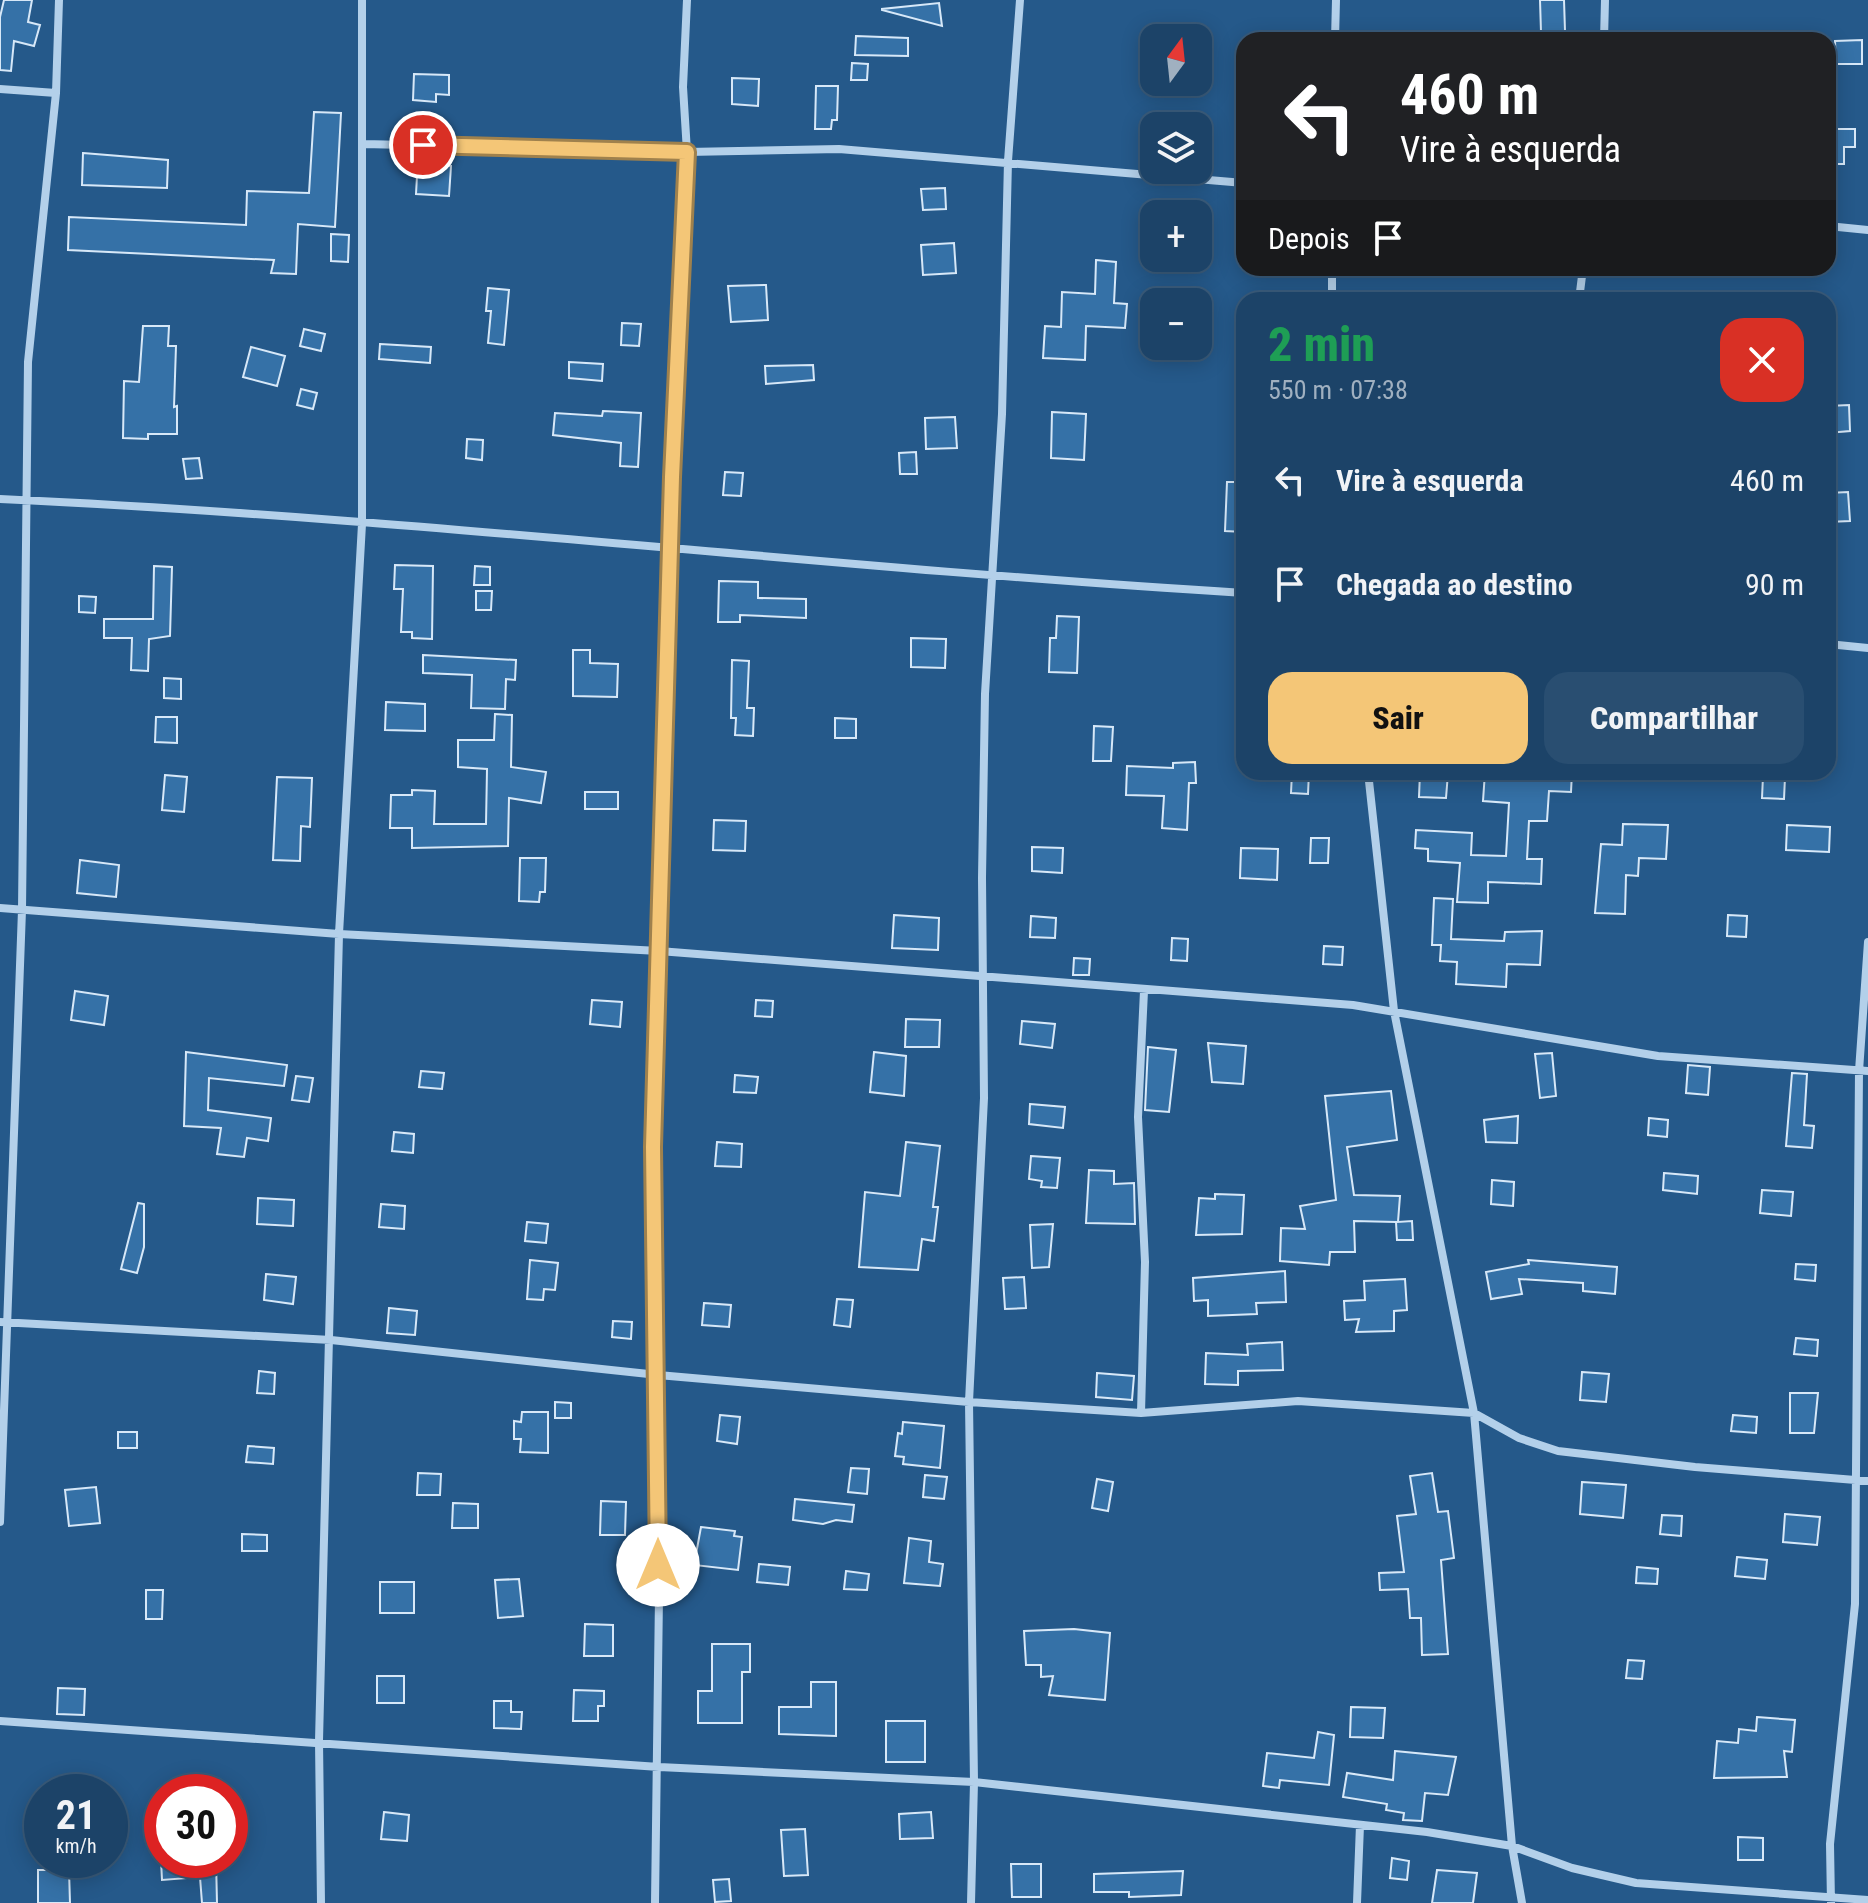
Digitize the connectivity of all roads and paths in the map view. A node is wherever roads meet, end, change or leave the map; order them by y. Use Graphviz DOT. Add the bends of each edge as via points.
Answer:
graph roads {
  1 [pos="59,0"];
  2 [pos="362,0"];
  3 [pos="687,0"];
  4 [pos="1020,0"];
  5 [pos="1336,0"];
  6 [pos="1605,0"];
  7 [pos="1335,32"];
  8 [pos="1604,32"];
  9 [pos="0,89"];
  10 [pos="56,93"];
  11 [pos="364,144"];
  12 [pos="687,152"];
  13 [pos="1008,161"];
  14 [pos="1236,182"];
  15 [pos="1836,227"];
  16 [pos="1868,230"];
  17 [pos="0,499"];
  18 [pos="27,500"];
  19 [pos="362,524"];
  20 [pos="671,550"];
  21 [pos="990,578"];
  22 [pos="1236,593"];
  23 [pos="1836,645"];
  24 [pos="1868,648"];
  25 [pos="1369,780"];
  26 [pos="0,908"];
  27 [pos="22,910"];
  28 [pos="339,934"];
  29 [pos="1868,942"];
  30 [pos="659,951"];
  31 [pos="985,976"];
  32 [pos="1144,991"];
  33 [pos="1394,1011"];
  34 [pos="1863,1071"];
  35 [pos="3,1322"];
  36 [pos="331,1340"];
  37 [pos="658,1375"];
  38 [pos="969,1402"];
  39 [pos="1141,1413"];
  40 [pos="1474,1413"];
  41 [pos="1854,1480"];
  42 [pos="1868,1481"];
  43 [pos="0,1522"];
  44 [pos="0,1721"];
  45 [pos="319,1741"];
  46 [pos="659,1767"];
  47 [pos="974,1782"];
  48 [pos="1360,1825"];
  49 [pos="1512,1846"];
  50 [pos="1831,1900"];
  51 [pos="1868,1900"];
  52 [pos="321,1903"];
  53 [pos="655,1903"];
  54 [pos="971,1903"];
  55 [pos="1357,1903"];
  56 [pos="1522,1903"];
  1 -- 10 [label="street"];
  2 -- 11 [label="street"];
  3 -- 12 [label="street"];
  4 -- 13 [label="street"];
  5 -- 7 [label="street"];
  6 -- 8 [label="street"];
  9 -- 10 [label="street"];
  10 -- 18 [label="street" via="28,362"];
  11 -- 12 [label="street"];
  11 -- 19 [label="street"];
  12 -- 13 [label="street" via="839,149"];
  12 -- 20 [label="street"];
  13 -- 14 [label="street"];
  13 -- 21 [label="street" via="1002,414"];
  15 -- 16 [label="street"];
  17 -- 18 [label="street"];
  18 -- 19 [label="street"];
  18 -- 27 [label="street"];
  19 -- 20 [label="street"];
  19 -- 28 [label="street"];
  20 -- 21 [label="street"];
  20 -- 30 [label="street"];
  21 -- 22 [label="street"];
  21 -- 31 [label="street" via="982,863"];
  23 -- 24 [label="street"];
  25 -- 33 [label="street"];
  26 -- 27 [label="street"];
  27 -- 28 [label="street"];
  27 -- 35 [label="street"];
  28 -- 30 [label="street"];
  28 -- 36 [label="street"];
  29 -- 34 [label="street"];
  30 -- 31 [label="street"];
  30 -- 37 [label="street" via="653,1147"];
  31 -- 32 [label="street"];
  31 -- 38 [label="street"];
  32 -- 33 [label="street"];
  32 -- 39 [label="street" via="1138,1117 1145,1262"];
  33 -- 34 [label="street" via="1658,1056"];
  33 -- 40 [label="street"];
  34 -- 41 [label="street"];
  35 -- 36 [label="street"];
  35 -- 43 [label="street"];
  36 -- 37 [label="street"];
  36 -- 45 [label="street"];
  37 -- 38 [label="street"];
  37 -- 46 [label="street"];
  38 -- 39 [label="street"];
  38 -- 47 [label="street"];
  39 -- 40 [label="street" via="1298,1401"];
  40 -- 41 [label="street" via="1519,1438 1558,1451"];
  40 -- 49 [label="street"];
  41 -- 42 [label="street"];
  41 -- 50 [label="street" via="1855,1604 1830,1844"];
  44 -- 45 [label="street"];
  45 -- 46 [label="street"];
  45 -- 52 [label="street"];
  46 -- 47 [label="street"];
  46 -- 53 [label="street"];
  47 -- 48 [label="street"];
  47 -- 54 [label="street"];
  48 -- 49 [label="street"];
  48 -- 55 [label="street"];
  49 -- 50 [label="street" via="1636,1883"];
  49 -- 56 [label="street"];
  50 -- 51 [label="street"];
}
